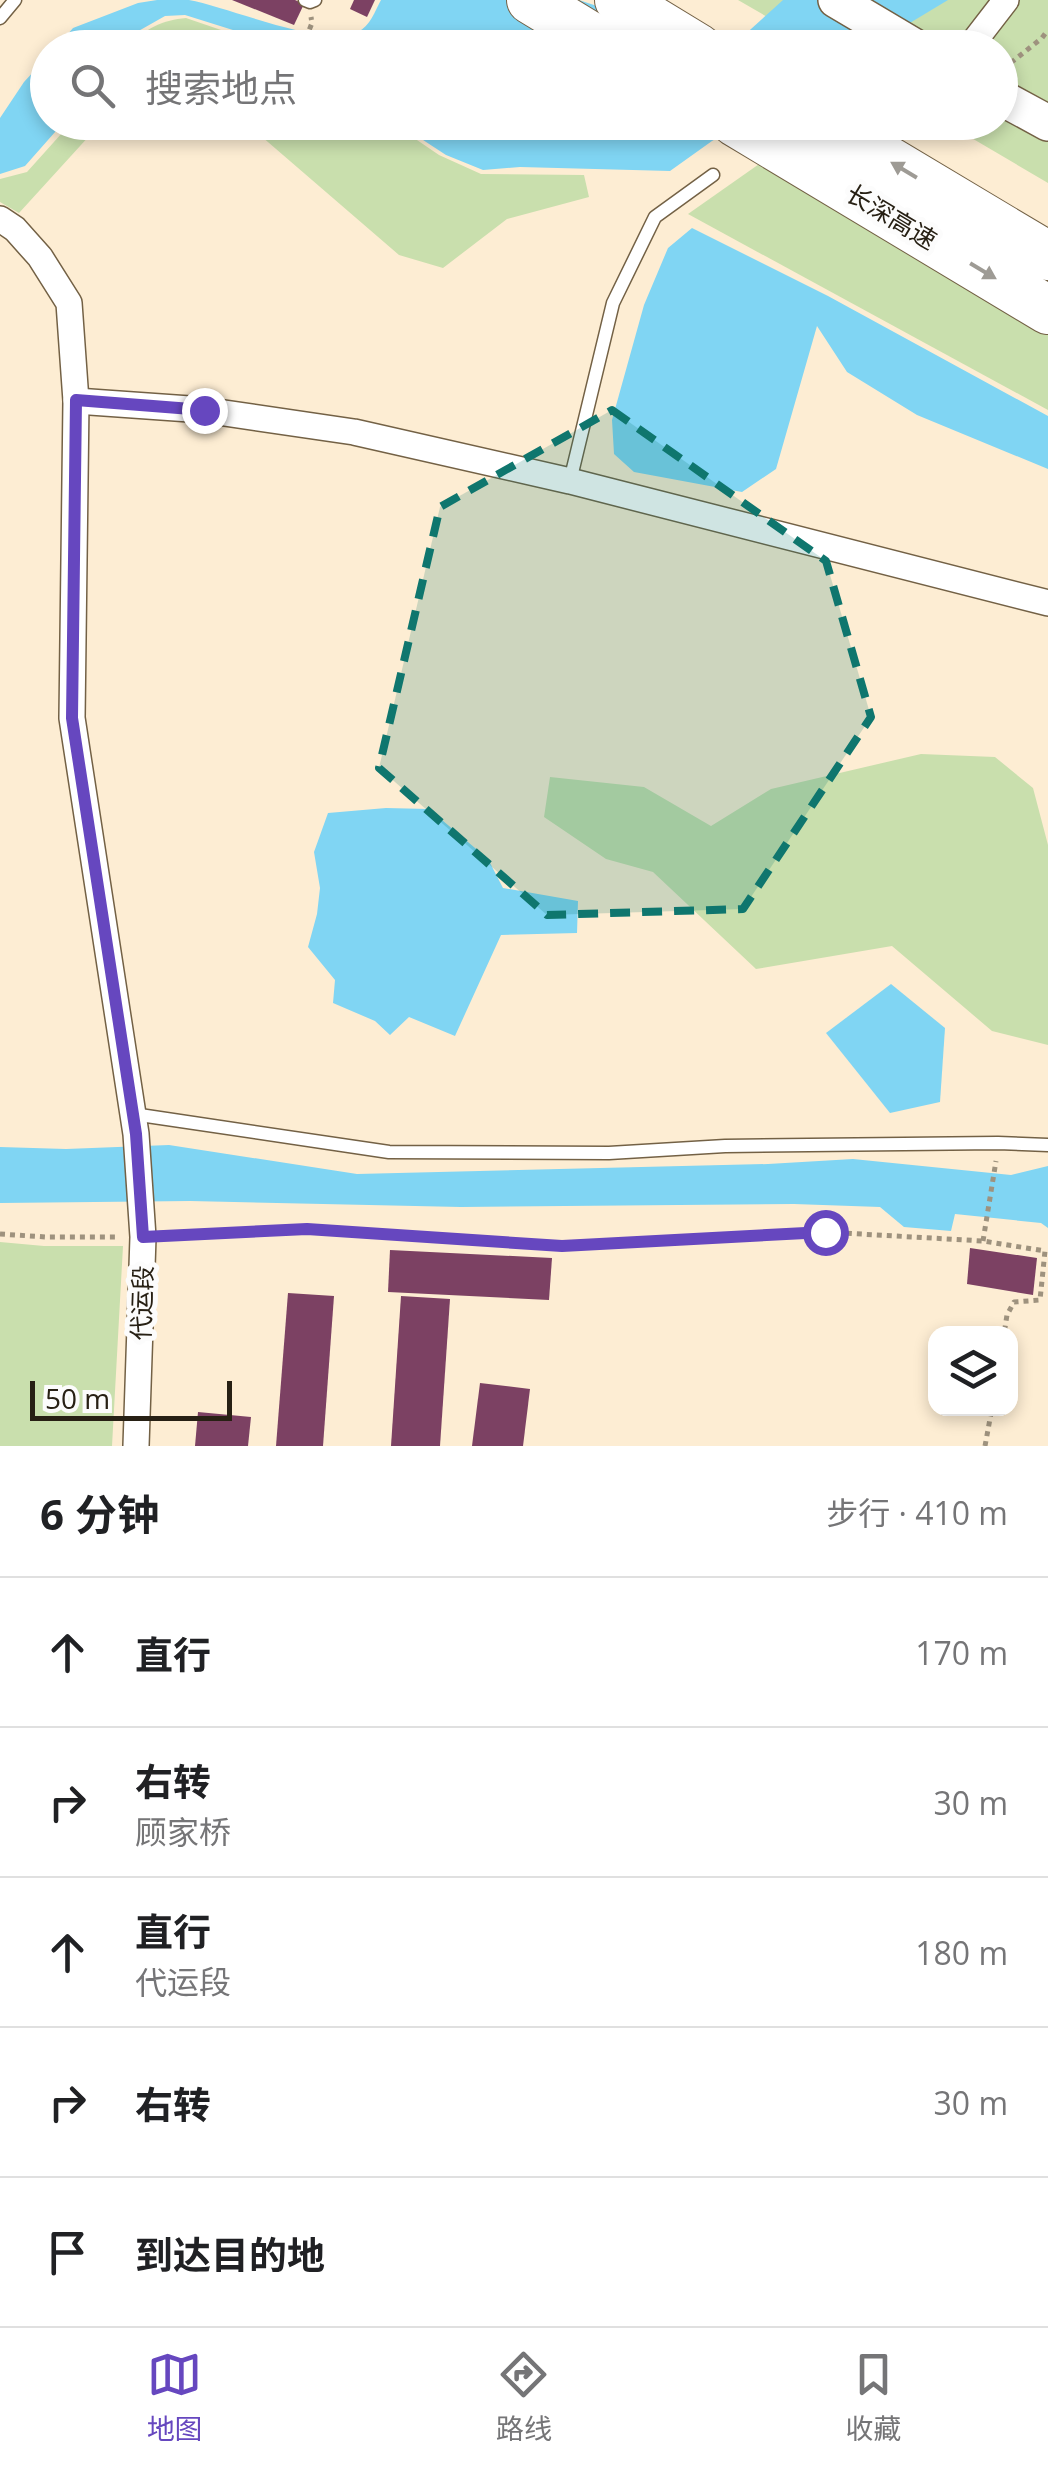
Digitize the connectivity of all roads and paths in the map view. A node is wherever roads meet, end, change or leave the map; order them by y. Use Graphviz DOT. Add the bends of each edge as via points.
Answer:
graph roads {
  1 [pos="15,0"];
  2 [pos="305,0"];
  3 [pos="315,0"];
  4 [pos="532,0"];
  5 [pos="619,0"];
  6 [pos="836,0"];
  7 [pos="1006,0"];
  8 [pos="0,18"];
  9 [pos="312,23"];
  10 [pos="309,30"];
  11 [pos="581,30"];
  12 [pos="668,30"];
  13 [pos="887,30"];
  14 [pos="983,30"];
  15 [pos="1048,30"];
  16 [pos="1018,57"];
  17 [pos="1018,107"];
  18 [pos="1048,123"];
  19 [pos="764,140"];
  20 [pos="854,140"];
  21 [pos="713,175"];
  22 [pos="0,218"];
  23 [pos="1048,256"];
  24 [pos="1048,310"];
  25 [pos="76,400"];
  26 [pos="570,481"];
  27 [pos="1048,604"];
  28 [pos="134,1124"];
  29 [pos="998,1143"];
  30 [pos="1048,1145"];
  31 [pos="143,1228"];
  32 [pos="0,1234"];
  33 [pos="983,1240"];
  34 [pos="1006,1326"];
  35 [pos="991,1416"];
  36 [pos="136,1446"];
  37 [pos="985,1446"];
  1 -- 8 [label="lane"];
  2 -- 3 [label="lane"];
  4 -- 11 [label="highway"];
  5 -- 12 [label="highway"];
  6 -- 13 [label="street"];
  7 -- 14 [label="street"];
  9 -- 10 [label="path"];
  15 -- 16 [label="path"];
  17 -- 18 [label="street"];
  19 -- 24 [label="highway, 长深高速, one-way"];
  23 -- 20 [label="highway, 长深高速, one-way"];
  21 -- 26 [label="lane" via="655,217 613,303"];
  22 -- 25 [label="street" via="40,257 69,303"];
  25 -- 26 [label="street" via="354,432"];
  25 -- 28 [label="street" via="72,718"];
  26 -- 27 [label="street"];
  28 -- 29 [label="lane" via="389,1152"];
  28 -- 31 [label="street, 代运段"];
  29 -- 30 [label="lane"];
  29 -- 33 [label="path"];
  31 -- 32 [label="path" via="46,1238"];
  31 -- 33 [label="path" via="307,1229 562,1246 825,1232"];
  31 -- 36 [label="street, 代运段"];
  33 -- 34 [label="path" via="1046,1250 1040,1300 1014,1302"];
  35 -- 37 [label="path"];
}
